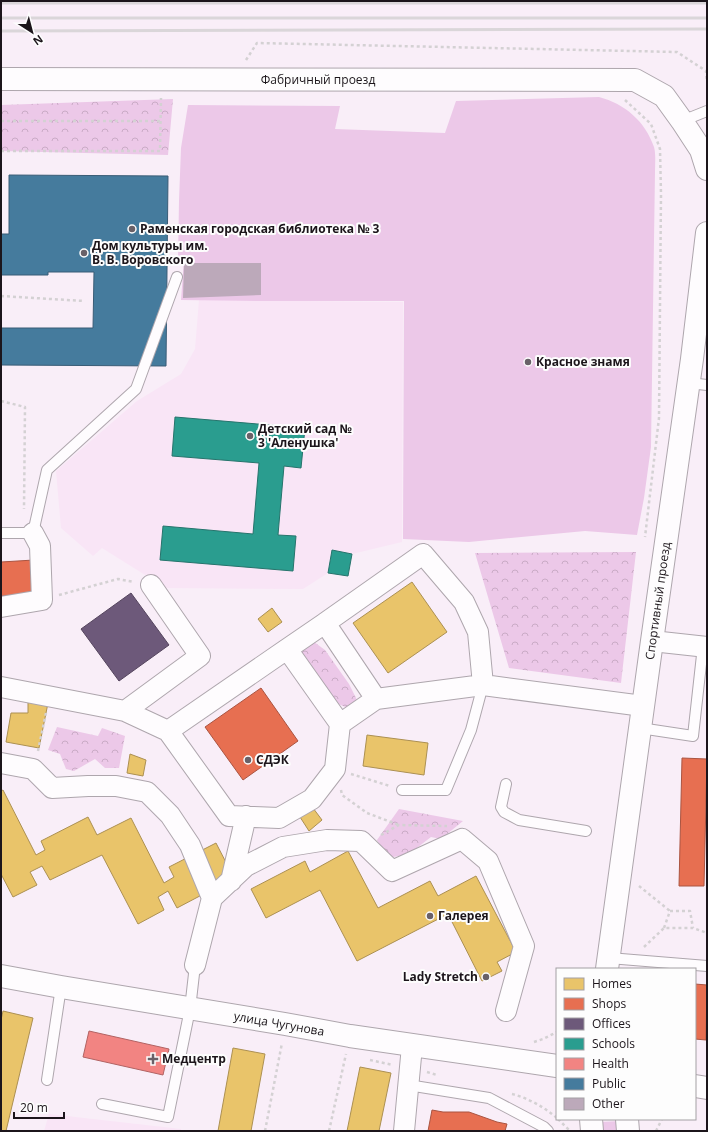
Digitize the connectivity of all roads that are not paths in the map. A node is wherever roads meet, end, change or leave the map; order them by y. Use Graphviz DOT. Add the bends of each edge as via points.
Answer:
graph roads {
  1 [pos="1,79"];
  2 [pos="707,111"];
  3 [pos="682,121"];
  4 [pos="707,169"];
  5 [pos="707,233"];
  6 [pos="177,277"];
  7 [pos="704,282"];
  8 [pos="698,384"];
  9 [pos="1,533"];
  10 [pos="33,533"];
  11 [pos="151,585"];
  12 [pos="1,606"];
  13 [pos="324,623"];
  14 [pos="652,641"];
  15 [pos="705,647"];
  16 [pos="287,649"];
  17 [pos="483,685"];
  18 [pos="1,687"];
  19 [pos="376,699"];
  20 [pos="643,706"];
  21 [pos="125,711"];
  22 [pos="340,724"];
  23 [pos="640,728"];
  24 [pos="168,731"];
  25 [pos="1,763"];
  26 [pos="506,784"];
  27 [pos="402,790"];
  28 [pos="246,816"];
  29 [pos="586,831"];
  30 [pos="231,881"];
  31 [pos="212,898"];
  32 [pos="608,963"];
  33 [pos="195,965"];
  34 [pos="707,966"];
  35 [pos="1,976"];
  36 [pos="61,988"];
  37 [pos="190,1009"];
  38 [pos="506,1010"];
  39 [pos="412,1046"];
  40 [pos="556,1066"];
  41 [pos="409,1076"];
  42 [pos="47,1080"];
  43 [pos="696,1086"];
  44 [pos="707,1088"];
  45 [pos="102,1104"];
  46 [pos="591,1120"];
  47 [pos="627,1120"];
  48 [pos="404,1131"];
  49 [pos="548,1131"];
  50 [pos="592,1131"];
  51 [pos="628,1131"];
  1 -- 3 [label="main road, Фабричный проезд" via="635,80 664,96"];
  2 -- 3 [label="lane"];
  3 -- 4 [label="main road" via="701,150"];
  5 -- 7 [label="main road, Спортивный проезд"];
  6 -- 10 [label="lane" via="136,389 47,470"];
  7 -- 8 [label="main road, Спортивный проезд"];
  8 -- 14 [label="main road, Спортивный проезд"];
  9 -- 10 [label="lane"];
  10 -- 12 [label="street" via="40,546 42,600"];
  11 -- 21 [label="street" via="200,656"];
  13 -- 16 [label="street"];
  13 -- 17 [label="street" via="423,554 464,602 478,632"];
  13 -- 19 [label="street"];
  14 -- 15 [label="street"];
  14 -- 20 [label="main road, Спортивный проезд"];
  15 -- 23 [label="lane" via="693,736"];
  16 -- 22 [label="street"];
  16 -- 24 [label="street"];
  17 -- 19 [label="street"];
  17 -- 20 [label="street"];
  17 -- 27 [label="lane" via="471,730 446,790"];
  18 -- 21 [label="street"];
  19 -- 22 [label="street"];
  20 -- 23 [label="main road, Спортивный проезд"];
  21 -- 24 [label="street"];
  22 -- 28 [label="street" via="335,768 312,799 280,818"];
  23 -- 32 [label="main road, Спортивный проезд"];
  24 -- 28 [label="street" via="229,816"];
  25 -- 31 [label="street" via="34,770 52,788 116,786 147,792 170,815 190,845"];
  26 -- 29 [label="lane" via="501,807 504,812 519,820"];
  28 -- 30 [label="street"];
  30 -- 31 [label="street"];
  30 -- 38 [label="street" via="246,866 283,847 327,840 361,841 392,871 462,839 488,861 524,946"];
  31 -- 33 [label="street"];
  32 -- 34 [label="lane" via="630,959"];
  33 -- 37 [label="lane"];
  35 -- 36 [label="main road, улица Чугунова"];
  36 -- 37 [label="main road, улица Чугунова"];
  36 -- 42 [label="lane"];
  37 -- 39 [label="main road, улица Чугунова" via="285,1024 345,1048"];
  37 -- 45 [label="lane" via="168,1117"];
  39 -- 40 [label="main road, улица Чугунова"];
  39 -- 41 [label="street"];
  41 -- 48 [label="street"];
  41 -- 49 [label="lane" via="489,1098"];
  43 -- 44 [label="main road"];
  46 -- 50 [label="main road"];
  47 -- 51 [label="main road"];
}
